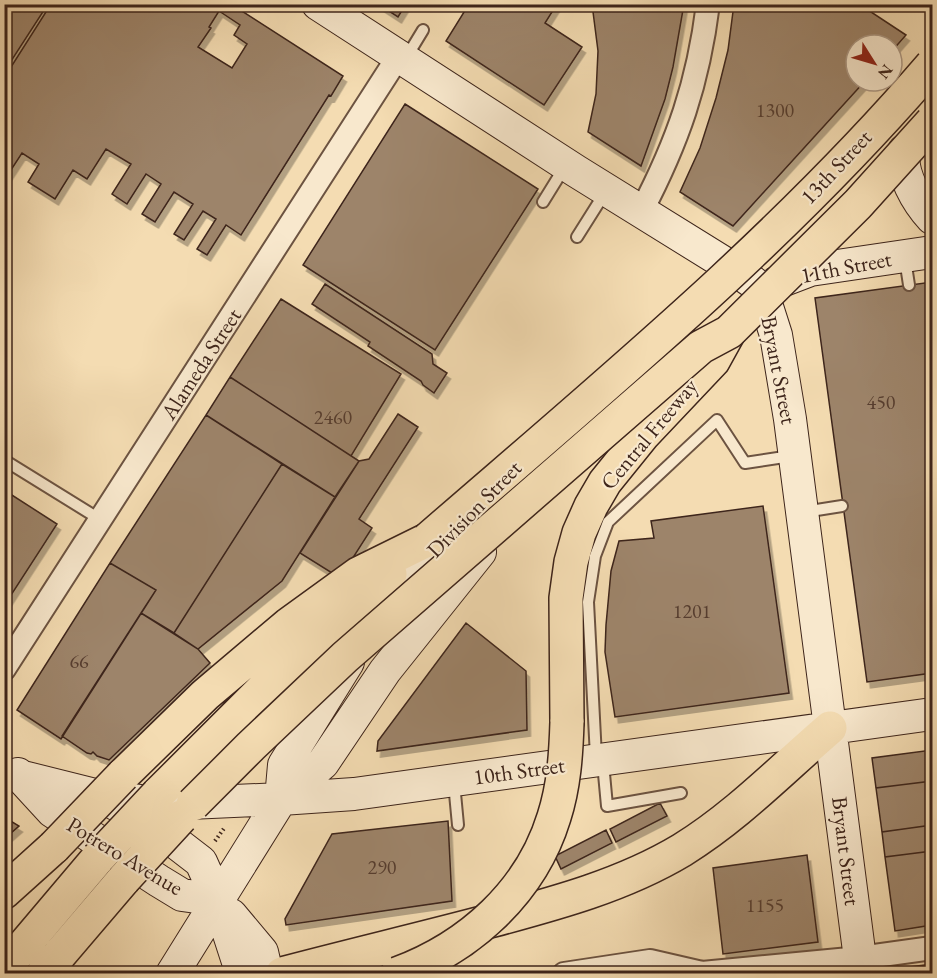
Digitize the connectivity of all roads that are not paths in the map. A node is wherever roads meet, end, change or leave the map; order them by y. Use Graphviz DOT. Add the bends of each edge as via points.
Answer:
graph roads {
  1 [pos="318,4"];
  2 [pos="708,4"];
  3 [pos="423,30"];
  4 [pos="401,59"];
  5 [pos="933,60"];
  6 [pos="933,65"];
  7 [pos="933,120"];
  8 [pos="903,151"];
  9 [pos="566,165"];
  10 [pos="606,191"];
  11 [pos="543,202"];
  12 [pos="641,212"];
  13 [pos="933,218"];
  14 [pos="577,237"];
  15 [pos="916,264"];
  16 [pos="734,269"];
  17 [pos="761,288"];
  18 [pos="729,332"];
  19 [pos="795,456"];
  20 [pos="4,460"];
  21 [pos="842,506"];
  22 [pos="802,512"];
  23 [pos="101,519"];
  24 [pos="427,540"];
  25 [pos="4,669"];
  26 [pos="933,714"];
  27 [pos="830,728"];
  28 [pos="599,760"];
  29 [pos="14,771"];
  30 [pos="454,780"];
  31 [pos="681,794"];
  32 [pos="103,797"];
  33 [pos="281,799"];
  34 [pos="458,825"];
  35 [pos="4,892"];
  36 [pos="218,900"];
  37 [pos="933,948"];
  38 [pos="861,966"];
  39 [pos="4,969"];
  40 [pos="43,974"];
  41 [pos="172,974"];
  42 [pos="242,974"];
  43 [pos="267,974"];
  44 [pos="282,974"];
  45 [pos="397,974"];
  46 [pos="564,974"];
  1 -- 4 [label="main road, Bryant Street"];
  2 -- 12 [label="street" via="693,87 677,136"];
  3 -- 4 [label="lane"];
  4 -- 9 [label="main road, Bryant Street"];
  4 -- 23 [label="street, Alameda Street"];
  5 -- 16 [label="main road, 13th Street" via="828,176"];
  6 -- 24 [label="highway, bridge" via="854,152 752,254"];
  7 -- 8 [label="main road, 13th Street"];
  7 -- 18 [label="highway, Central Freeway, bridge" via="858,204"];
  8 -- 13 [label="main road" via="907,178"];
  8 -- 17 [label="main road, 13th Street"];
  9 -- 10 [label="main road, Bryant Street"];
  9 -- 11 [label="lane"];
  10 -- 12 [label="main road, Bryant Street"];
  10 -- 14 [label="lane"];
  12 -- 16 [label="main road, Bryant Street"];
  15 -- 17 [label="main road, 11th Street" via="810,270"];
  16 -- 17 [label="main road, Bryant Street"];
  16 -- 33 [label="main road, Division Street" via="467,511 412,574 355,651 284,765"];
  17 -- 19 [label="main road, Bryant Street" via="776,335"];
  17 -- 33 [label="main road, Division Street" via="589,442 490,539 385,671 323,763"];
  18 -- 40 [label="highway, bridge" via="701,347 298,700 152,848"];
  18 -- 45 [label="highway, Central Freeway, bridge" via="713,361 616,467 579,533 566,598 567,722 563,774 554,818 539,855 517,889 488,921 452,948"];
  19 -- 22 [label="main road, Bryant Street"];
  19 -- 28 [label="lane" via="745,463 717,420 608,522 595,556 588,602"];
  20 -- 23 [label="lane"];
  21 -- 22 [label="lane"];
  22 -- 27 [label="main road, Bryant Street"];
  23 -- 25 [label="street, Alameda Street"];
  24 -- 35 [label="highway, bridge" via="358,574 262,646 169,729 71,831"];
  24 -- 39 [label="highway, bridge" via="197,753 98,858"];
  26 -- 27 [label="main road, 10th Street"];
  27 -- 28 [label="main road, 10th Street"];
  27 -- 38 [label="main road, Bryant Street"];
  27 -- 44 [label="highway" via="711,831 621,880 452,931"];
  28 -- 30 [label="main road, 10th Street"];
  28 -- 31 [label="lane" via="607,806"];
  29 -- 32 [label="main road, Potrero Avenue"];
  29 -- 36 [label="main road, Potrero Avenue" via="52,811 174,890 182,895"];
  30 -- 33 [label="main road, 10th Street"];
  30 -- 34 [label="lane"];
  32 -- 33 [label="main road, 10th Street" via="167,804"];
  32 -- 36 [label="main road, Potrero Avenue" via="153,825 201,862"];
  33 -- 36 [label="main road, Division Street"];
  36 -- 41 [label="main road, Division Street"];
  36 -- 42 [label="main road"];
  36 -- 43 [label="main road" via="262,952"];
  37 -- 38 [label="street"];
  38 -- 46 [label="street" via="702,973 650,961"];
}
